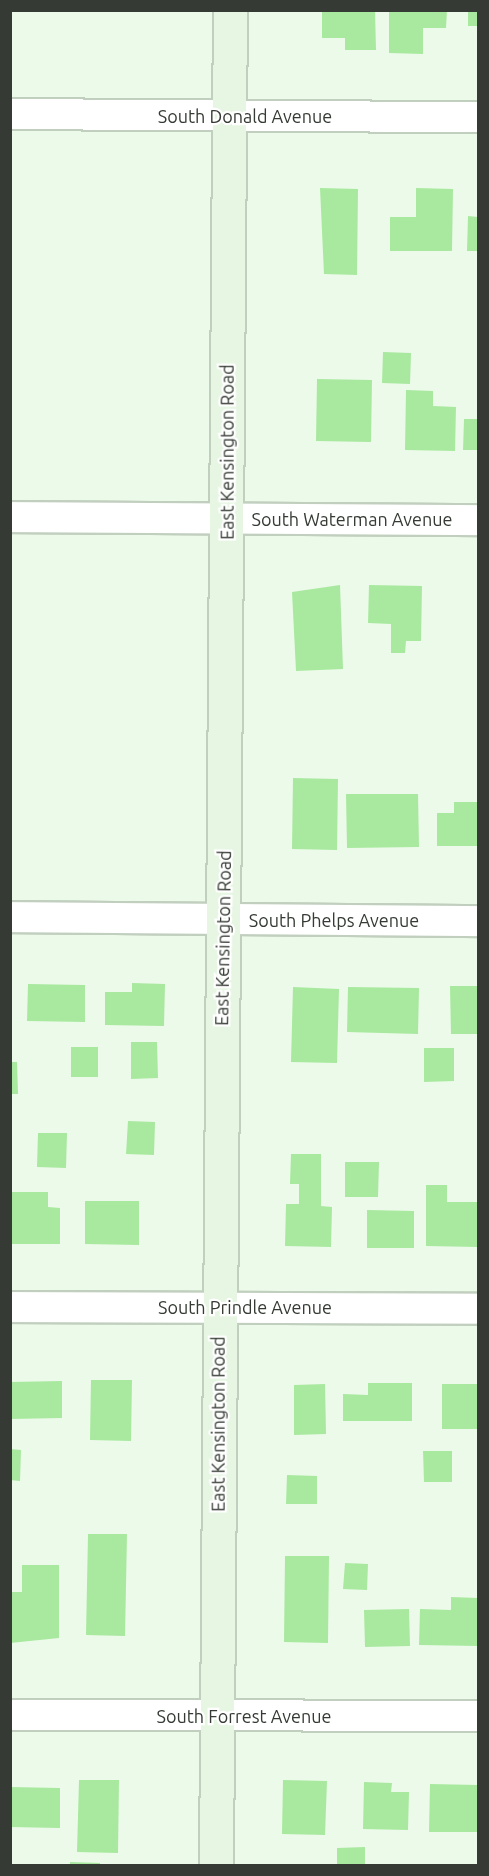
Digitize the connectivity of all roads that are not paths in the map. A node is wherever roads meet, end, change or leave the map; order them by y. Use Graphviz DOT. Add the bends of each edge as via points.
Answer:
graph roads {
  1 [pos="230,10"];
  2 [pos="10,114"];
  3 [pos="230,116"];
  4 [pos="478,117"];
  5 [pos="10,517"];
  6 [pos="226,518"];
  7 [pos="478,520"];
  8 [pos="10,917"];
  9 [pos="223,920"];
  10 [pos="478,921"];
  11 [pos="10,1307"];
  12 [pos="219,1307"];
  13 [pos="478,1309"];
  14 [pos="10,1715"];
  15 [pos="217,1715"];
  16 [pos="478,1716"];
  17 [pos="216,1866"];
  1 -- 3 [label="main road, East Kensington Road"];
  2 -- 3 [label="street, South Donald Avenue"];
  3 -- 4 [label="street, South Donald Avenue"];
  3 -- 6 [label="main road, East Kensington Road"];
  5 -- 6 [label="street, South Waterman Avenue"];
  6 -- 7 [label="street, South Waterman Avenue"];
  6 -- 9 [label="main road, East Kensington Road"];
  8 -- 9 [label="street, South Phelps Avenue"];
  9 -- 10 [label="street, South Phelps Avenue"];
  9 -- 12 [label="main road, East Kensington Road"];
  11 -- 12 [label="street, South Prindle Avenue"];
  12 -- 13 [label="street, South Prindle Avenue"];
  12 -- 15 [label="main road, East Kensington Road"];
  14 -- 15 [label="street, South Forrest Avenue"];
  15 -- 16 [label="street, South Forrest Avenue"];
  15 -- 17 [label="main road, East Kensington Road"];
}
